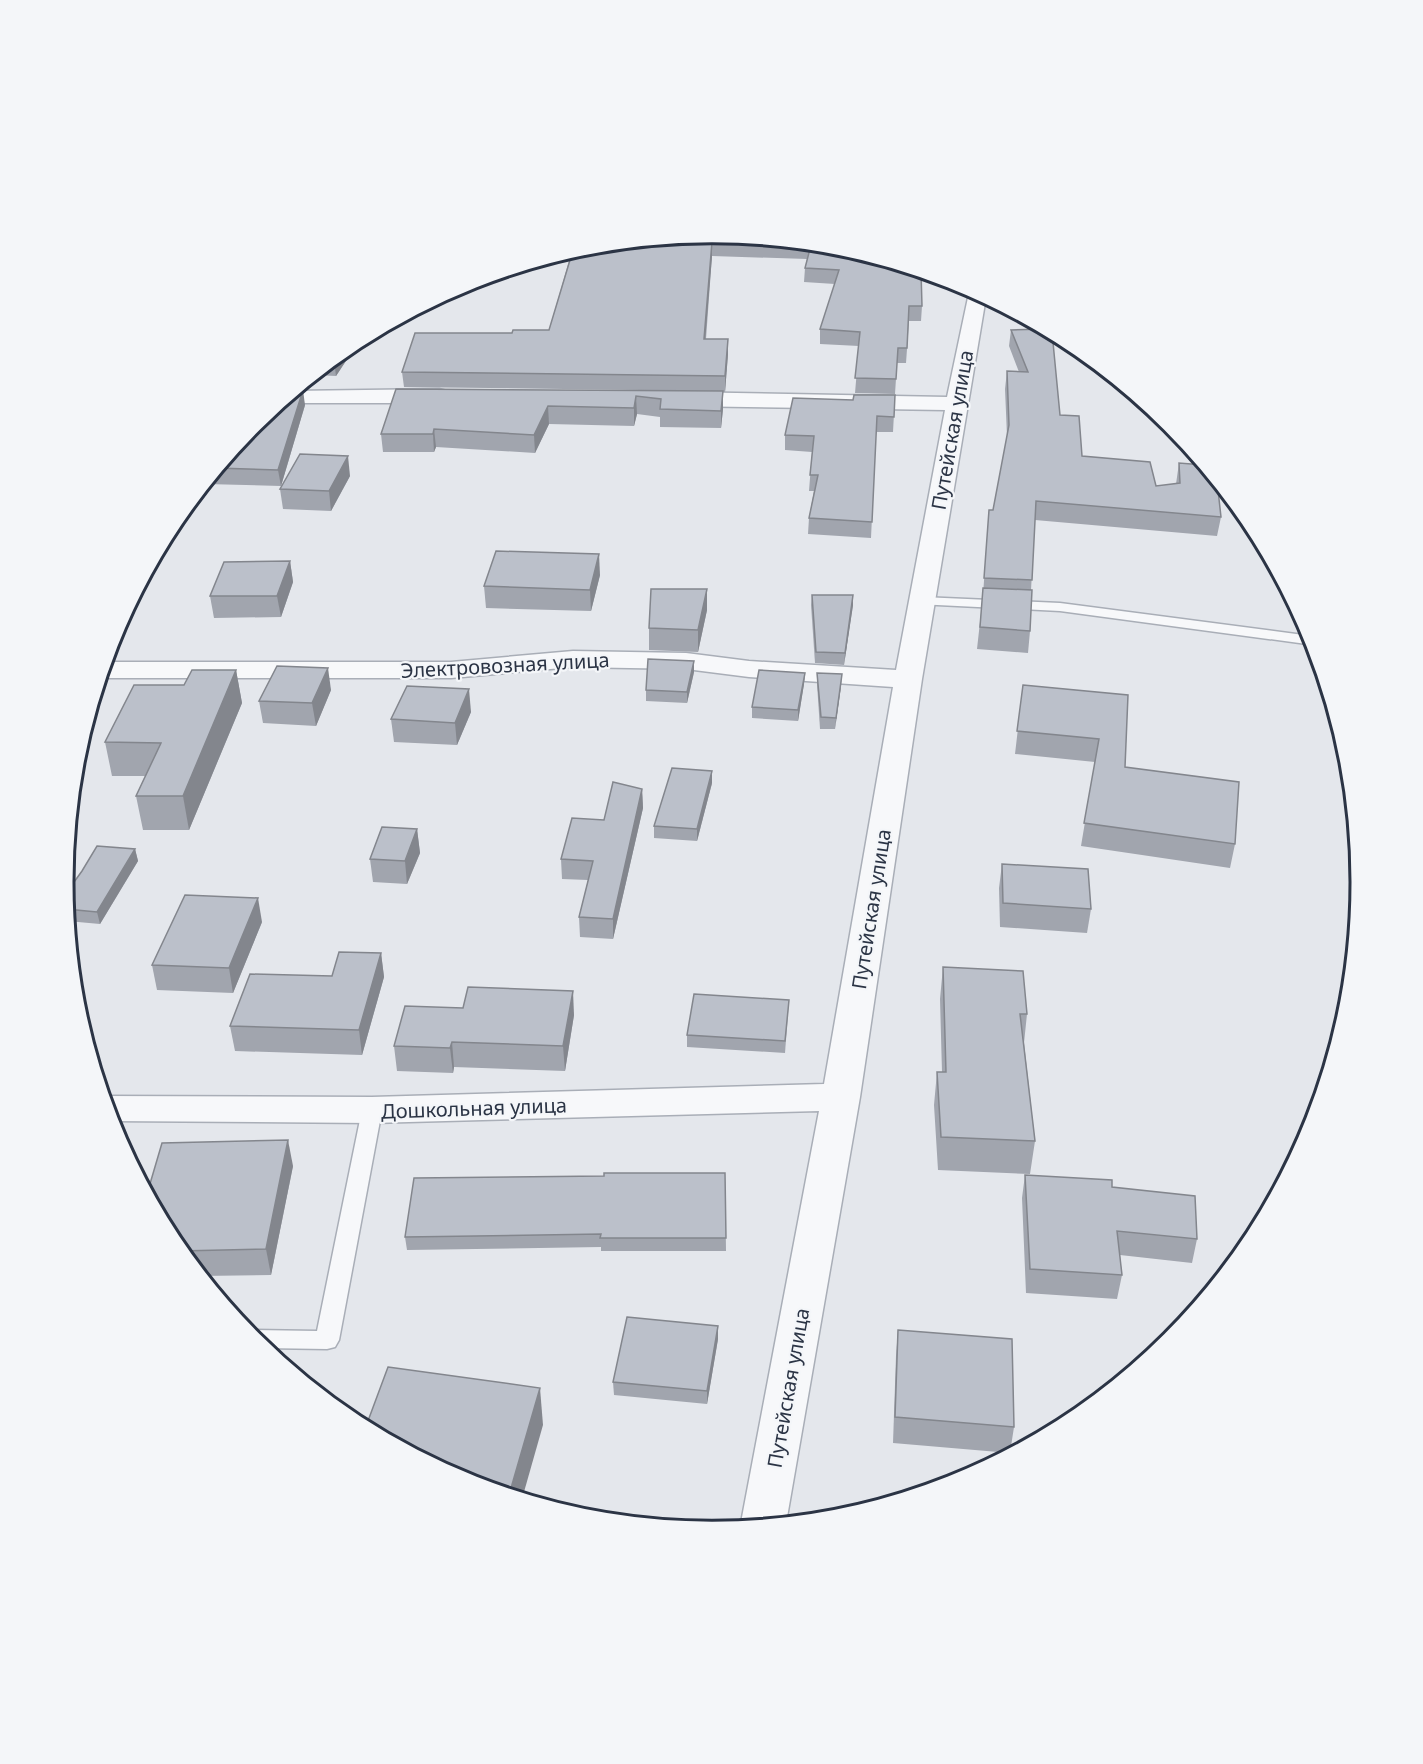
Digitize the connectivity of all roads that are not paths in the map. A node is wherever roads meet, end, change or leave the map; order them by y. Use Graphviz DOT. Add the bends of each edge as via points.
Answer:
graph roads {
  1 [pos="975,302"];
  2 [pos="463,396"];
  3 [pos="296,398"];
  4 [pos="665,399"];
  5 [pos="957,404"];
  6 [pos="922,602"];
  7 [pos="1302,639"];
  8 [pos="110,670"];
  9 [pos="908,679"];
  10 [pos="841,1097"];
  11 [pos="115,1108"];
  12 [pos="372,1110"];
  13 [pos="267,1340"];
  14 [pos="763,1518"];
  1 -- 5 [label="street, Путейская улица"];
  2 -- 3 [label="street"];
  4 -- 5 [label="street"];
  5 -- 6 [label="street, Путейская улица"];
  6 -- 7 [label="lane" via="1060,607"];
  6 -- 9 [label="street, Путейская улица"];
  8 -- 9 [label="street, Электровозная улица" via="451,670 573,658 686,661"];
  9 -- 10 [label="street, Путейская улица"];
  10 -- 12 [label="street, Дошкольная улица"];
  10 -- 14 [label="street, Путейская улица"];
  11 -- 12 [label="street, Дошкольная улица"];
  12 -- 13 [label="lane" via="327,1340"];
}
